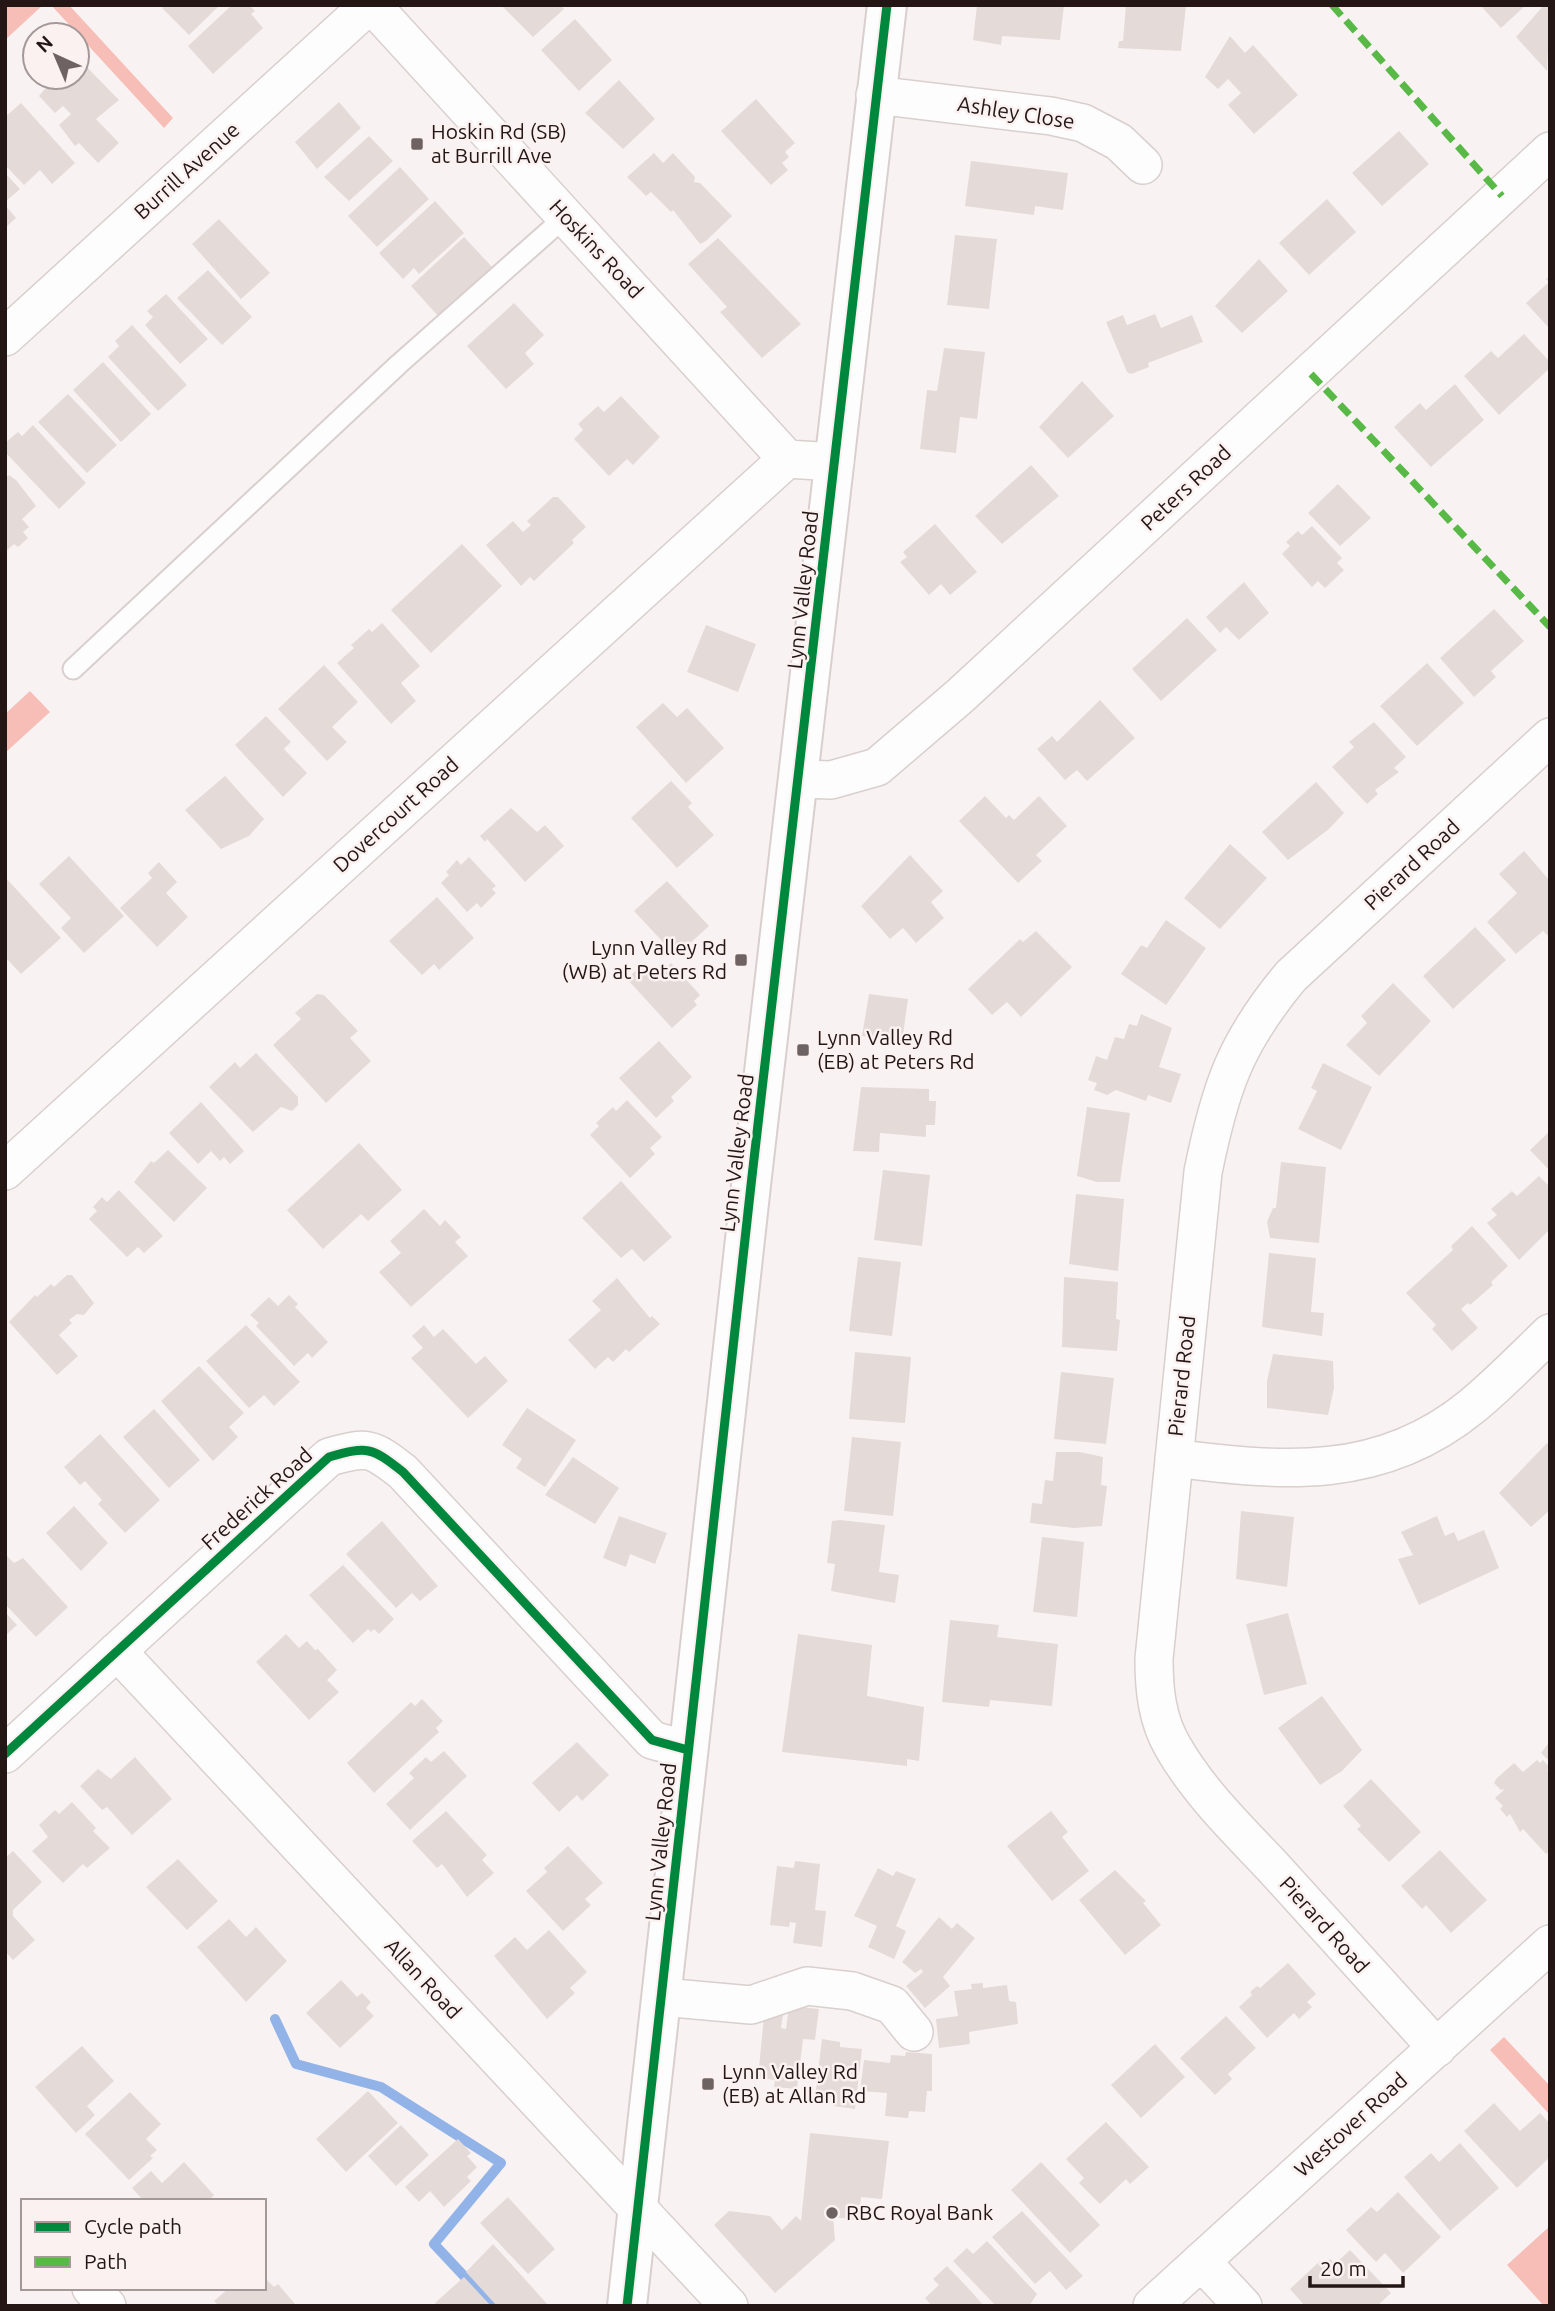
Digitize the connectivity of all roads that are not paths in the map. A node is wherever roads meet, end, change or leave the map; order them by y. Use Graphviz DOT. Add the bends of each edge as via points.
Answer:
graph roads {
  1 [pos="371,5"];
  2 [pos="887,5"];
  3 [pos="875,95"];
  4 [pos="1550,151"];
  5 [pos="1143,165"];
  6 [pos="565,217"];
  7 [pos="5,337"];
  8 [pos="787,458"];
  9 [pos="835,462"];
  10 [pos="73,669"];
  11 [pos="1550,737"];
  12 [pos="799,779"];
  13 [pos="5,1171"];
  14 [pos="1550,1334"];
  15 [pos="1174,1458"];
  16 [pos="117,1651"];
  17 [pos="688,1750"];
  18 [pos="5,1754"];
  19 [pos="1550,1944"];
  20 [pos="662,1997"];
  21 [pos="914,2032"];
  22 [pos="1437,2048"];
  23 [pos="638,2208"];
  24 [pos="1202,2261"];
  25 [pos="93,2290"];
  26 [pos="107,2306"];
  27 [pos="627,2306"];
  28 [pos="729,2306"];
  29 [pos="1152,2306"];
  30 [pos="1243,2306"];
  1 -- 6 [label="street, Hoskins Road"];
  1 -- 7 [label="street, Burrill Avenue"];
  2 -- 3 [label="street, Lynn Valley Road"];
  3 -- 5 [label="street, Ashley Close" via="1083,123 1119,142"];
  3 -- 9 [label="street, Lynn Valley Road"];
  4 -- 12 [label="street, Peters Road" via="877,767 831,780"];
  6 -- 8 [label="street, Hoskins Road"];
  6 -- 10 [label="lane" via="399,364"];
  8 -- 9 [label="street"];
  8 -- 13 [label="street, Dovercourt Road"];
  9 -- 12 [label="street, Lynn Valley Road"];
  11 -- 15 [label="street, Pierard Road" via="1291,976 1258,1016 1233,1063 1214,1116 1203,1172"];
  12 -- 17 [label="street, Lynn Valley Road"];
  14 -- 15 [label="street" via="1471,1407 1435,1433 1376,1458 1303,1469"];
  15 -- 22 [label="street, Pierard Road" via="1154,1685 1172,1746 1209,1797"];
  16 -- 17 [label="street, Frederick Road" via="329,1457 362,1448 381,1455 403,1472 652,1740"];
  16 -- 18 [label="street, Frederick Road"];
  16 -- 23 [label="street, Allan Road"];
  17 -- 20 [label="street, Lynn Valley Road"];
  19 -- 22 [label="street, Westover Road"];
  20 -- 21 [label="street" via="751,2005 807,1986 852,1991 891,2005"];
  20 -- 23 [label="street, Lynn Valley Road"];
  22 -- 24 [label="street, Westover Road"];
  23 -- 27 [label="street, Lynn Valley Road"];
  23 -- 28 [label="street, Allan Road"];
  24 -- 29 [label="street, Westover Road"];
  24 -- 30 [label="street"];
  25 -- 26 [label="street"];
}
